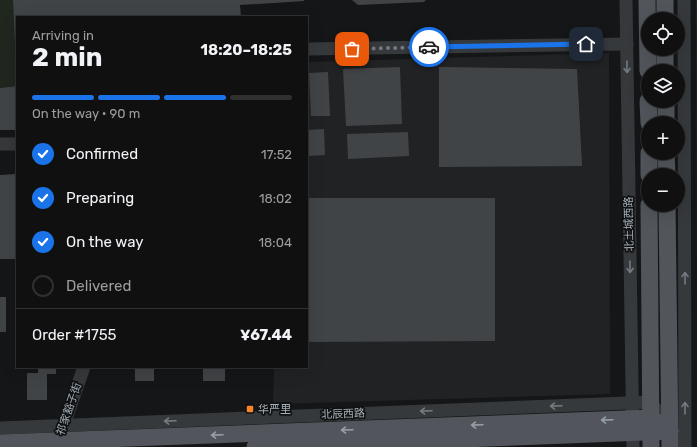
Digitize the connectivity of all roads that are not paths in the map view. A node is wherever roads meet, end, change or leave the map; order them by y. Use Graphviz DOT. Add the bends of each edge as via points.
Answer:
graph roads {
  1 [pos="626,0"];
  2 [pos="647,0"];
  3 [pos="664,0"];
  4 [pos="684,0"];
  5 [pos="665,12"];
  6 [pos="627,44"];
  7 [pos="308,50"];
  8 [pos="648,64"];
  9 [pos="0,144"];
  10 [pos="16,144"];
  11 [pos="649,212"];
  12 [pos="667,212"];
  13 [pos="84,368"];
  14 [pos="632,425"];
  15 [pos="0,428"];
  16 [pos="651,429"];
  17 [pos="681,435"];
  18 [pos="57,438"];
  19 [pos="0,443"];
  20 [pos="470,443"];
  21 [pos="255,447"];
  22 [pos="685,447"];
  1 -- 6 [label="street, 北土城西路"];
  2 -- 8 [label="main road"];
  3 -- 5 [label="main road"];
  17 -- 4 [label="street, one-way"];
  6 -- 7 [label="street"];
  6 -- 14 [label="street, 北土城西路, one-way"];
  9 -- 10 [label="street"];
  11 -- 16 [label="main road, 北土城西路"];
  12 -- 17 [label="main road"];
  13 -- 18 [label="street, 祁家豁子街"];
  14 -- 16 [label="main road, 北辰西路"];
  14 -- 16 [label="street, 北辰西路"];
  14 -- 18 [label="main road, 北辰西路, one-way"];
  14 -- 20 [label="main road, 北辰西路"];
  15 -- 18 [label="street, 北辰西路"];
  16 -- 17 [label="main road"];
  16 -- 17 [label="street"];
  17 -- 22 [label="street"];
  18 -- 19 [label="main road, 北辰西路"];
  20 -- 21 [label="main road, 北辰西路"];
}
